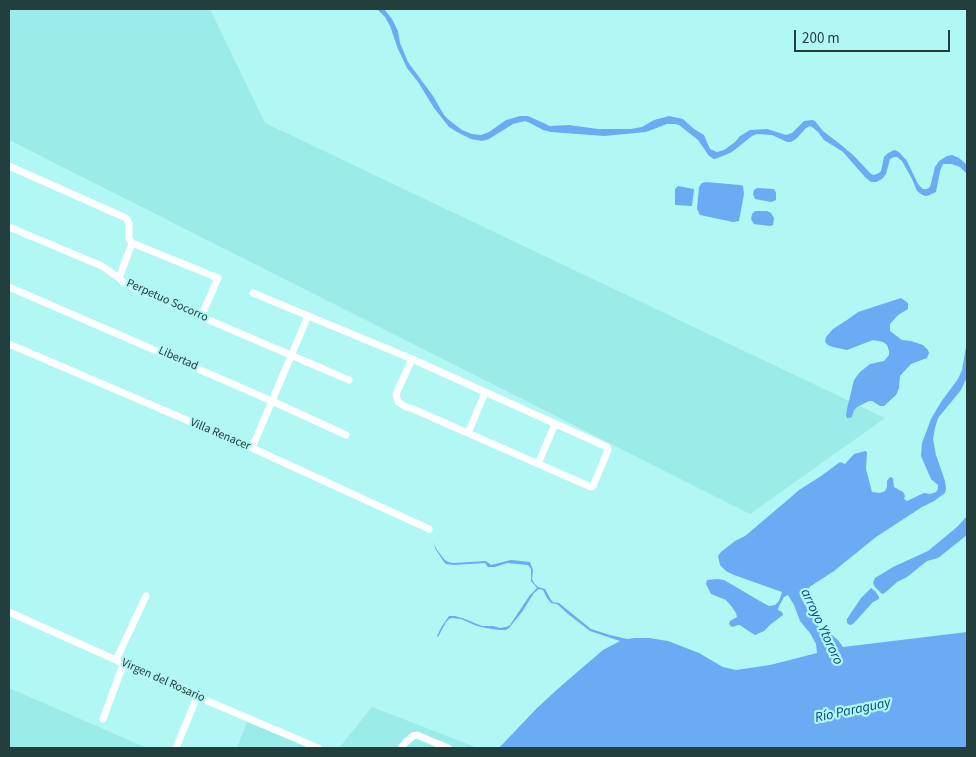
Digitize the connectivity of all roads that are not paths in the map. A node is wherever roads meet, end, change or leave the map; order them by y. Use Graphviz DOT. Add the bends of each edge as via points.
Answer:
graph roads {
  1 [pos="9,166"];
  2 [pos="9,226"];
  3 [pos="132,243"];
  4 [pos="119,278"];
  5 [pos="9,287"];
  6 [pos="253,293"];
  7 [pos="201,316"];
  8 [pos="308,316"];
  9 [pos="9,344"];
  10 [pos="292,356"];
  11 [pos="412,359"];
  12 [pos="349,380"];
  13 [pos="485,393"];
  14 [pos="272,400"];
  15 [pos="555,424"];
  16 [pos="468,433"];
  17 [pos="346,435"];
  18 [pos="252,448"];
  19 [pos="538,464"];
  20 [pos="429,529"];
  21 [pos="146,596"];
  22 [pos="9,612"];
  23 [pos="116,660"];
  24 [pos="123,665"];
  25 [pos="197,698"];
  26 [pos="103,719"];
  27 [pos="176,748"];
  28 [pos="318,748"];
  29 [pos="401,748"];
  30 [pos="448,748"];
  1 -- 3 [label="street" via="126,218"];
  2 -- 4 [label="street, Perpetuo Socorro" via="102,266"];
  3 -- 4 [label="street"];
  3 -- 7 [label="street" via="218,278"];
  4 -- 7 [label="street, Perpetuo Socorro" via="134,288"];
  5 -- 14 [label="street, Libertad"];
  6 -- 8 [label="street"];
  7 -- 10 [label="street, Perpetuo Socorro"];
  8 -- 10 [label="street"];
  8 -- 11 [label="street"];
  9 -- 18 [label="street, Villa Renacer"];
  10 -- 12 [label="street, Perpetuo Socorro"];
  10 -- 14 [label="street"];
  11 -- 13 [label="street"];
  11 -- 16 [label="street" via="396,394 398,402"];
  13 -- 15 [label="street"];
  13 -- 16 [label="street"];
  14 -- 17 [label="street, Libertad"];
  14 -- 18 [label="street"];
  15 -- 19 [label="street"];
  15 -- 19 [label="street" via="608,448 594,486"];
  16 -- 19 [label="street"];
  18 -- 20 [label="street, Villa Renacer"];
  21 -- 23 [label="street"];
  22 -- 23 [label="street, Virgen del Rosario"];
  23 -- 24 [label="street, Virgen del Rosario"];
  24 -- 25 [label="street, Virgen del Rosario"];
  24 -- 26 [label="street"];
  25 -- 27 [label="street"];
  25 -- 28 [label="street, Virgen del Rosario"];
  29 -- 30 [label="street" via="417,735"];
}
